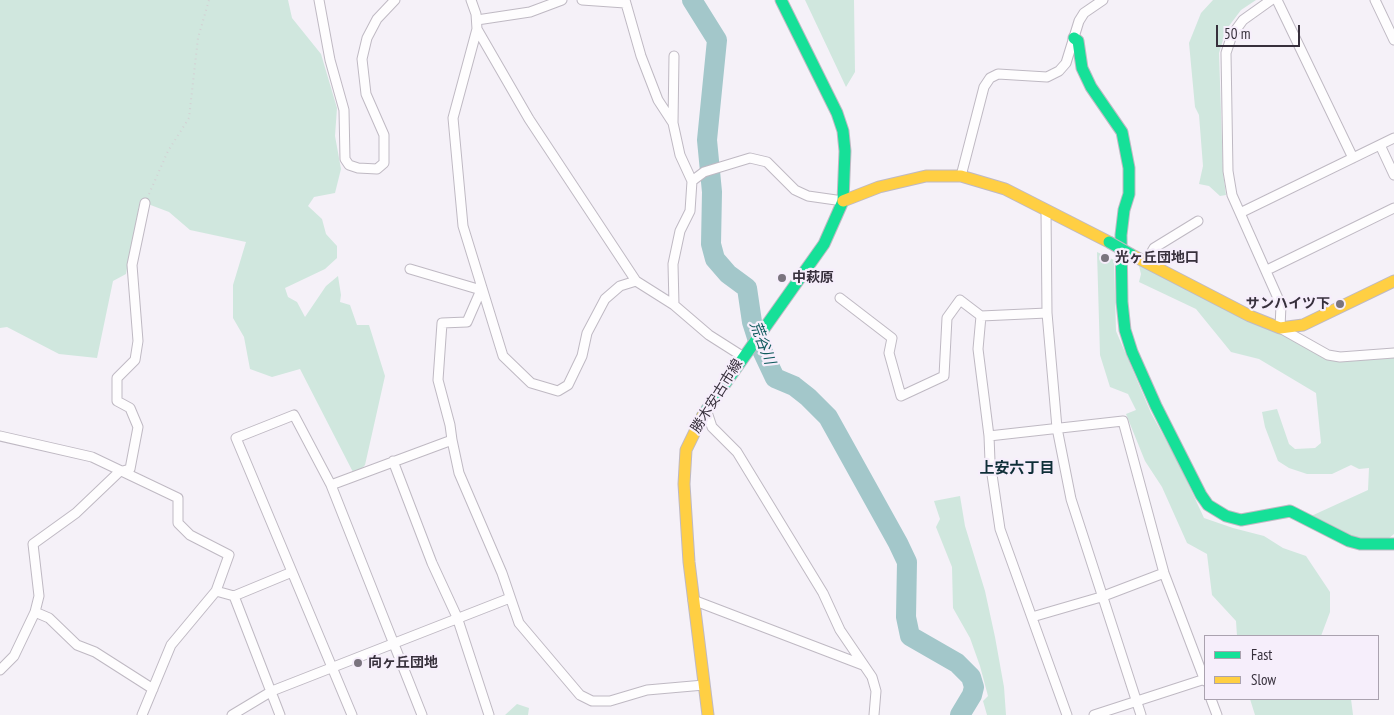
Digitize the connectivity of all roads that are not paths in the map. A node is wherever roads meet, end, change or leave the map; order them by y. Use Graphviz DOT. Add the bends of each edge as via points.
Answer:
graph roads {
  1 [pos="318,0"];
  2 [pos="395,0"];
  3 [pos="471,0"];
  4 [pos="562,0"];
  5 [pos="582,0"];
  6 [pos="781,0"];
  7 [pos="1103,0"];
  8 [pos="1271,0"];
  9 [pos="1277,0"];
  10 [pos="1374,0"];
  11 [pos="625,2"];
  12 [pos="477,25"];
  13 [pos="1074,38"];
  14 [pos="1394,40"];
  15 [pos="674,56"];
  16 [pos="673,123"];
  17 [pos="1394,138"];
  18 [pos="1380,145"];
  19 [pos="1353,158"];
  20 [pos="1394,175"];
  21 [pos="961,176"];
  22 [pos="692,181"];
  23 [pos="843,201"];
  24 [pos="145,203"];
  25 [pos="1394,208"];
  26 [pos="1046,211"];
  27 [pos="1240,213"];
  28 [pos="1198,221"];
  29 [pos="1146,262"];
  30 [pos="410,269"];
  31 [pos="1267,270"];
  32 [pos="636,281"];
  33 [pos="1394,281"];
  34 [pos="481,290"];
  35 [pos="840,298"];
  36 [pos="674,306"];
  37 [pos="1047,314"];
  38 [pos="981,316"];
  39 [pos="1280,328"];
  40 [pos="745,353"];
  41 [pos="1394,354"];
  42 [pos="706,409"];
  43 [pos="1057,428"];
  44 [pos="0,436"];
  45 [pos="989,436"];
  46 [pos="452,440"];
  47 [pos="393,461"];
  48 [pos="119,472"];
  49 [pos="331,485"];
  50 [pos="1394,544"];
  51 [pos="292,572"];
  52 [pos="1164,572"];
  53 [pos="216,591"];
  54 [pos="234,596"];
  55 [pos="1101,597"];
  56 [pos="510,598"];
  57 [pos="693,600"];
  58 [pos="35,612"];
  59 [pos="457,617"];
  60 [pos="1032,617"];
  61 [pos="393,642"];
  62 [pos="865,665"];
  63 [pos="331,667"];
  64 [pos="0,670"];
  65 [pos="1204,677"];
  66 [pos="1204,680"];
  67 [pos="704,685"];
  68 [pos="154,689"];
  69 [pos="272,690"];
  70 [pos="1211,700"];
  71 [pos="1136,703"];
  72 [pos="142,715"];
  73 [pos="232,715"];
  74 [pos="280,715"];
  75 [pos="352,715"];
  76 [pos="422,715"];
  77 [pos="489,715"];
  78 [pos="708,715"];
  79 [pos="874,715"];
  80 [pos="1067,715"];
  81 [pos="1094,715"];
  82 [pos="1141,715"];
  83 [pos="1217,715"];
  1 -- 2 [label="street" via="344,110 345,158 358,168 377,168 384,163 384,135 366,94 362,59 367,38 377,19"];
  3 -- 12 [label="street"];
  4 -- 12 [label="street"];
  5 -- 11 [label="street"];
  6 -- 23 [label="street, 勝木安古市線" via="837,113 843,132"];
  7 -- 13 [label="street" via="1084,13"];
  8 -- 27 [label="street" via="1243,20 1232,35 1226,53 1228,171 1232,195"];
  9 -- 19 [label="street"];
  10 -- 14 [label="street"];
  11 -- 16 [label="street" via="658,100"];
  12 -- 32 [label="street" via="529,119"];
  12 -- 34 [label="street" via="453,118 463,226"];
  13 -- 21 [label="street" via="1066,63 1047,77 998,74 990,78 984,87"];
  13 -- 50 [label="street" via="1078,41 1082,68 1091,87 1122,132 1130,168 1121,235 1125,330 1153,398 1201,495 1208,505 1226,516 1241,520 1290,511 1349,541"];
  15 -- 16 [label="street"];
  16 -- 22 [label="street" via="680,155"];
  17 -- 18 [label="street"];
  18 -- 19 [label="street"];
  18 -- 20 [label="street"];
  19 -- 27 [label="street"];
  21 -- 23 [label="street" via="926,176 879,187"];
  21 -- 26 [label="street" via="1006,189"];
  22 -- 23 [label="street" via="704,172 750,158 767,162 795,190 808,196"];
  22 -- 36 [label="street" via="690,211 680,231 673,264"];
  23 -- 40 [label="street, 勝木安古市線" via="824,244"];
  24 -- 48 [label="street" via="132,265 138,341 135,360 117,378 117,401 130,408 138,427 130,470"];
  25 -- 31 [label="street"];
  26 -- 29 [label="street, bridge"];
  26 -- 37 [label="street"];
  27 -- 31 [label="street"];
  28 -- 29 [label="street" via="1154,248"];
  29 -- 39 [label="street"];
  30 -- 34 [label="street"];
  31 -- 39 [label="street" via="1281,305"];
  32 -- 34 [label="street" via="620,286 605,299 586,333 582,356 568,385 558,390 531,383 509,364 503,356"];
  32 -- 36 [label="street"];
  33 -- 39 [label="street" via="1303,325"];
  34 -- 46 [label="street" via="467,322 442,324 438,380"];
  35 -- 38 [label="street" via="892,338 890,353 901,396 944,376 947,318 960,300"];
  36 -- 40 [label="street" via="709,335"];
  37 -- 38 [label="street"];
  37 -- 43 [label="street"];
  38 -- 45 [label="street" via="978,349"];
  39 -- 41 [label="street" via="1328,355"];
  40 -- 42 [label="street, 勝木安古市線"];
  42 -- 57 [label="street, 勝木安古市線" via="686,450 684,464"];
  42 -- 62 [label="street" via="712,427 737,452 824,593 840,630"];
  43 -- 45 [label="street"];
  43 -- 52 [label="street" via="1123,421"];
  43 -- 55 [label="street" via="1071,500"];
  44 -- 48 [label="street" via="92,457"];
  45 -- 60 [label="street" via="1000,529"];
  46 -- 47 [label="street"];
  46 -- 56 [label="street" via="460,473"];
  47 -- 49 [label="street"];
  47 -- 59 [label="street" via="432,563"];
  48 -- 53 [label="street" via="178,498 178,523 190,535 229,555"];
  48 -- 58 [label="street" via="76,513 33,544 40,596"];
  49 -- 51 [label="street" via="294,415 236,438"];
  49 -- 61 [label="street"];
  51 -- 54 [label="street"];
  51 -- 63 [label="street"];
  52 -- 55 [label="street"];
  52 -- 65 [label="street"];
  53 -- 54 [label="street"];
  53 -- 68 [label="street" via="171,645"];
  54 -- 69 [label="street"];
  55 -- 60 [label="street"];
  55 -- 71 [label="street"];
  56 -- 59 [label="street"];
  56 -- 67 [label="street" via="519,623 580,695 592,701 610,701 648,690"];
  57 -- 62 [label="street"];
  57 -- 67 [label="street, 勝木安古市線"];
  58 -- 64 [label="street" via="14,656"];
  58 -- 68 [label="street" via="50,618 77,645 95,652"];
  59 -- 61 [label="street"];
  59 -- 77 [label="street"];
  60 -- 80 [label="street"];
  61 -- 63 [label="street"];
  61 -- 76 [label="street"];
  62 -- 79 [label="street" via="876,691"];
  63 -- 69 [label="street"];
  63 -- 75 [label="street"];
  66 -- 71 [label="street"];
  67 -- 78 [label="street, 勝木安古市線"];
  68 -- 72 [label="street"];
  69 -- 73 [label="street"];
  69 -- 74 [label="street"];
  70 -- 83 [label="street"];
  71 -- 81 [label="street"];
  71 -- 82 [label="street"];
}
